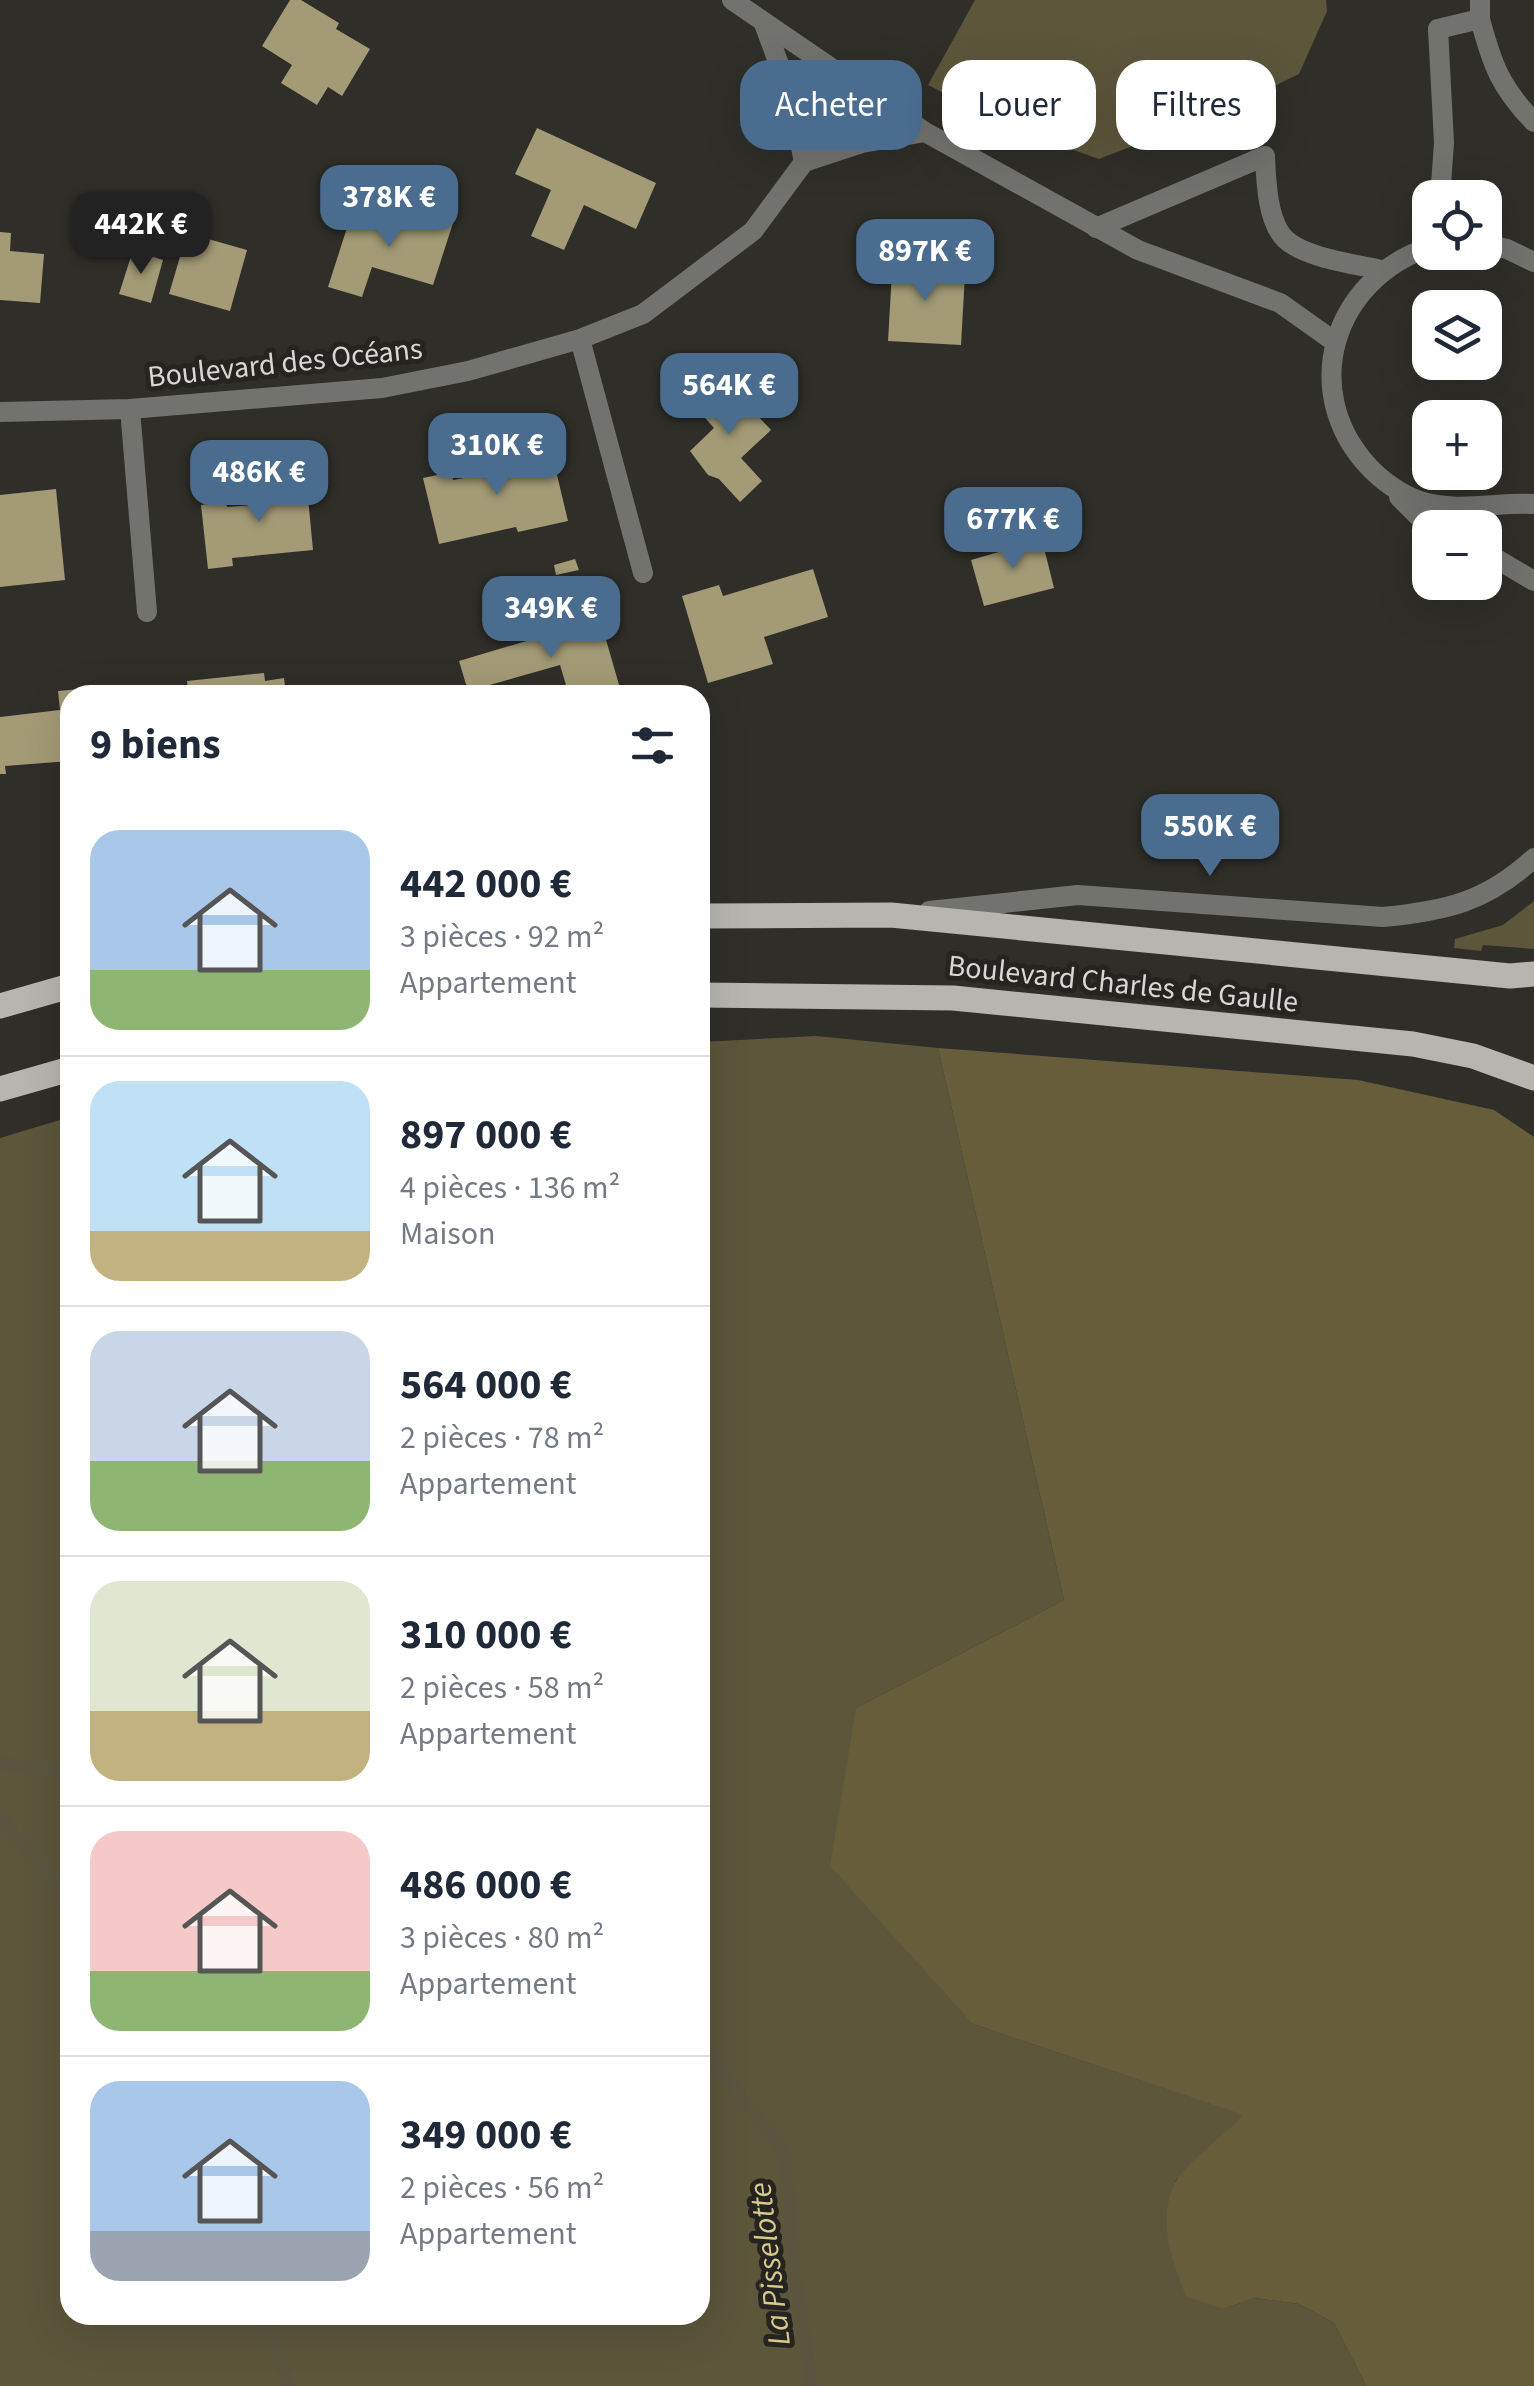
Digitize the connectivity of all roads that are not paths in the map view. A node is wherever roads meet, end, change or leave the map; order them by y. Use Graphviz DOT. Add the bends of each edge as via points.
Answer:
graph roads {
  1 [pos="732,0"];
  2 [pos="1480,9"];
  3 [pos="763,21"];
  4 [pos="1534,122"];
  5 [pos="925,132"];
  6 [pos="804,162"];
  7 [pos="1441,180"];
  8 [pos="1096,228"];
  9 [pos="1534,245"];
  10 [pos="1502,248"];
  11 [pos="1508,249"];
  12 [pos="1412,253"];
  13 [pos="1534,262"];
  14 [pos="1382,270"];
  15 [pos="580,339"];
  16 [pos="1335,342"];
  17 [pos="130,409"];
  18 [pos="0,412"];
  19 [pos="1379,478"];
  20 [pos="1534,504"];
  21 [pos="1412,510"];
  22 [pos="1502,562"];
  23 [pos="642,573"];
  24 [pos="1534,582"];
  25 [pos="147,612"];
  26 [pos="1534,858"];
  27 [pos="891,915"];
  28 [pos="710,916"];
  29 [pos="1534,974"];
  30 [pos="60,989"];
  31 [pos="710,994"];
  32 [pos="0,1006"];
  33 [pos="60,1072"];
  34 [pos="1534,1078"];
  35 [pos="0,1090"];
  1 -- 3 [label="street"];
  2 -- 4 [label="street" via="1494,69"];
  2 -- 7 [label="street" via="1438,29"];
  3 -- 5 [label="street"];
  3 -- 6 [label="street" via="790,94"];
  5 -- 6 [label="street"];
  5 -- 8 [label="street"];
  6 -- 15 [label="street, Boulevard des Océans" via="754,231 643,314"];
  8 -- 14 [label="street" via="1265,156 1267,198 1284,238 1316,255"];
  8 -- 16 [label="street" via="1280,303"];
  9 -- 11 [label="street"];
  10 -- 11 [label="street"];
  11 -- 13 [label="street"];
  12 -- 14 [label="street"];
  14 -- 16 [label="street" via="1362,290"];
  15 -- 17 [label="street, Boulevard des Océans" via="382,388"];
  15 -- 23 [label="street"];
  16 -- 19 [label="street" via="1337,417"];
  17 -- 18 [label="street, Boulevard des Océans"];
  17 -- 25 [label="street"];
  19 -- 20 [label="street" via="1418,501 1462,509"];
  19 -- 21 [label="street"];
  22 -- 24 [label="street"];
  26 -- 27 [label="street" via="1472,901 1383,917 1078,896"];
  27 -- 28 [label="main road, Boulevard Charles de Gaulle"];
  27 -- 29 [label="main road, Boulevard Charles de Gaulle"];
  30 -- 32 [label="main road"];
  31 -- 34 [label="main road, Boulevard Charles de Gaulle" via="952,998 1413,1044"];
  33 -- 35 [label="main road"];
}
